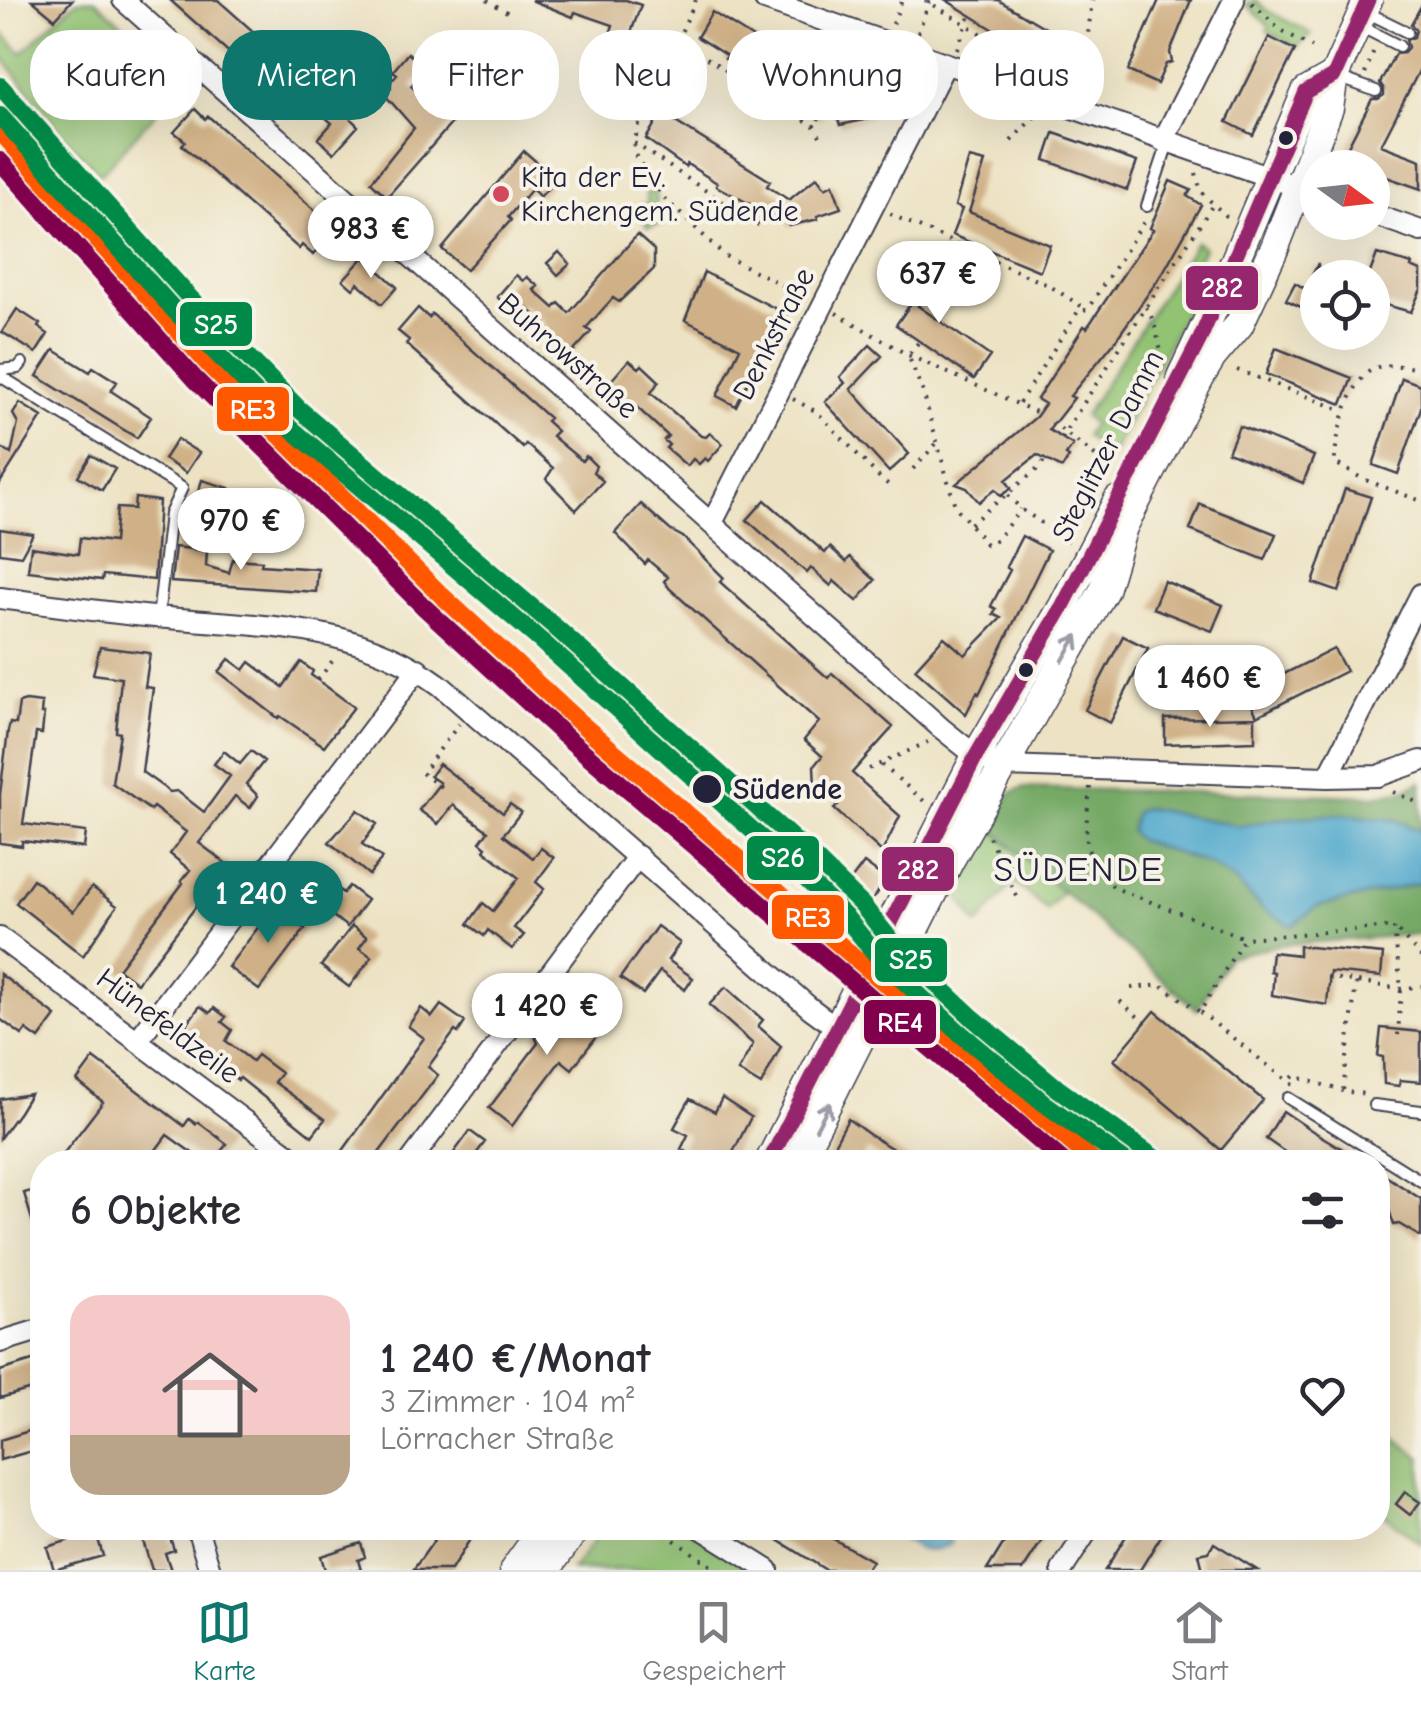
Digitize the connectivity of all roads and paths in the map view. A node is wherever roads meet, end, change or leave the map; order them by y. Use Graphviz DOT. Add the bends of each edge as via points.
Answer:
graph roads {
  1 [pos="123,0"];
  2 [pos="487,0"];
  3 [pos="696,0"];
  4 [pos="765,0"];
  5 [pos="902,0"];
  6 [pos="1092,0"];
  7 [pos="1234,0"];
  8 [pos="1249,0"];
  9 [pos="928,1"];
  10 [pos="807,7"];
  11 [pos="507,12"];
  12 [pos="1363,12"];
  13 [pos="970,16"];
  14 [pos="966,24"];
  15 [pos="891,29"];
  16 [pos="684,30"];
  17 [pos="919,30"];
  18 [pos="976,30"];
  19 [pos="1089,30"];
  20 [pos="1407,32"];
  21 [pos="1399,46"];
  22 [pos="1312,47"];
  23 [pos="707,58"];
  24 [pos="950,58"];
  25 [pos="1334,76"];
  26 [pos="1376,91"];
  27 [pos="640,120"];
  28 [pos="1032,120"];
  29 [pos="820,136"];
  30 [pos="1011,140"];
  31 [pos="1166,142"];
  32 [pos="634,143"];
  33 [pos="1318,150"];
  34 [pos="1195,168"];
  35 [pos="1268,177"];
  36 [pos="1300,188"];
  37 [pos="1214,203"];
  38 [pos="1300,205"];
  39 [pos="1147,206"];
  40 [pos="887,212"];
  41 [pos="1390,220"];
  42 [pos="1236,225"];
  43 [pos="765,230"];
  44 [pos="1421,231"];
  45 [pos="1275,247"];
  46 [pos="811,300"];
  47 [pos="1146,307"];
  48 [pos="1087,310"];
  49 [pos="836,313"];
  50 [pos="918,343"];
  51 [pos="908,355"];
  52 [pos="1163,362"];
  53 [pos="22,363"];
  54 [pos="1421,369"];
  55 [pos="957,370"];
  56 [pos="1237,370"];
  57 [pos="0,373"];
  58 [pos="956,378"];
  59 [pos="792,399"];
  60 [pos="1019,403"];
  61 [pos="1346,412"];
  62 [pos="1038,413"];
  63 [pos="1052,422"];
  64 [pos="844,427"];
  65 [pos="838,432"];
  66 [pos="1063,435"];
  67 [pos="936,443"];
  68 [pos="1046,458"];
  69 [pos="876,462"];
  70 [pos="870,467"];
  71 [pos="1109,467"];
  72 [pos="912,469"];
  73 [pos="894,488"];
  74 [pos="1008,495"];
  75 [pos="1421,501"];
  76 [pos="1021,510"];
  77 [pos="712,523"];
  78 [pos="970,524"];
  79 [pos="1070,542"];
  80 [pos="1421,594"];
  81 [pos="0,598"];
  82 [pos="158,618"];
  83 [pos="341,650"];
  84 [pos="418,669"];
  85 [pos="318,680"];
  86 [pos="1031,690"];
  87 [pos="461,722"];
  88 [pos="928,741"];
  89 [pos="976,756"];
  90 [pos="1421,761"];
  91 [pos="881,764"];
  92 [pos="1003,766"];
  93 [pos="868,769"];
  94 [pos="1328,777"];
  95 [pos="1090,786"];
  96 [pos="441,787"];
  97 [pos="1384,790"];
  98 [pos="924,801"];
  99 [pos="1421,804"];
  100 [pos="984,828"];
  101 [pos="803,854"];
  102 [pos="638,856"];
  103 [pos="795,863"];
  104 [pos="804,870"];
  105 [pos="878,874"];
  106 [pos="909,892"];
  107 [pos="1020,903"];
  108 [pos="848,913"];
  109 [pos="1394,927"];
  110 [pos="0,938"];
  111 [pos="1244,938"];
  112 [pos="1421,957"];
  113 [pos="1327,977"];
  114 [pos="1356,984"];
  115 [pos="1421,986"];
  116 [pos="1130,988"];
  117 [pos="1402,989"];
  118 [pos="1120,1001"];
  119 [pos="1200,1012"];
  120 [pos="1145,1023"];
  121 [pos="852,1032"];
  122 [pos="1398,1035"];
  123 [pos="138,1041"];
  124 [pos="1343,1091"];
  125 [pos="1288,1098"];
  126 [pos="1374,1105"];
  127 [pos="1399,1108"];
  128 [pos="1421,1111"];
  129 [pos="283,1150"];
  130 [pos="419,1150"];
  131 [pos="777,1150"];
  132 [pos="803,1150"];
  133 [pos="1371,1150"];
  134 [pos="1390,1162"];
  135 [pos="1421,1181"];
  136 [pos="30,1333"];
  137 [pos="0,1342"];
  138 [pos="201,1540"];
  139 [pos="535,1540"];
  140 [pos="567,1540"];
  141 [pos="676,1540"];
  142 [pos="720,1540"];
  143 [pos="1081,1540"];
  144 [pos="210,1570"];
  145 [pos="514,1570"];
  146 [pos="546,1570"];
  147 [pos="717,1570"];
  148 [pos="768,1570"];
  149 [pos="1062,1570"];
  1 -- 77 [label="street, Buhrowstraße"];
  2 -- 11 [label="path"];
  3 -- 16 [label="path"];
  4 -- 10 [label="street"];
  5 -- 15 [label="path"];
  6 -- 19 [label="path"];
  7 -- 31 [label="street"];
  8 -- 22 [label="path" via="1279,29"];
  9 -- 14 [label="path"];
  9 -- 17 [label="path"];
  10 -- 24 [label="street"];
  12 -- 20 [label="lane"];
  12 -- 21 [label="lane"];
  12 -- 25 [label="main road, Steglitzer Damm"];
  13 -- 14 [label="path"];
  14 -- 18 [label="path"];
  14 -- 24 [label="path"];
  23 -- 29 [label="path"];
  24 -- 31 [label="street"];
  24 -- 77 [label="street, Denkstraße"];
  25 -- 26 [label="lane"];
  25 -- 33 [label="main road, Steglitzer Damm"];
  25 -- 35 [label="main road, Steglitzer Damm" via="1306,92"];
  27 -- 32 [label="path"];
  28 -- 30 [label="path"];
  31 -- 35 [label="street"];
  31 -- 39 [label="lane"];
  32 -- 43 [label="path"];
  32 -- 46 [label="path" via="663,197 725,256"];
  34 -- 37 [label="path" via="1201,192"];
  35 -- 36 [label="street"];
  35 -- 42 [label="main road, Steglitzer Damm"];
  37 -- 42 [label="path"];
  37 -- 47 [label="path"];
  38 -- 45 [label="main road, Steglitzer Damm"];
  39 -- 48 [label="path" via="1145,223"];
  40 -- 48 [label="path" via="1020,269"];
  41 -- 44 [label="street"];
  42 -- 45 [label="lane"];
  42 -- 86 [label="main road, Steglitzer Damm" via="1225,284"];
  86 -- 45 [label="main road, Steglitzer Damm, one-way" via="1104,590 1123,527 1212,357 1239,325"];
  47 -- 52 [label="path"];
  47 -- 66 [label="path"];
  48 -- 60 [label="path" via="1079,310"];
  49 -- 51 [label="path"];
  50 -- 51 [label="path"];
  51 -- 58 [label="path"];
  51 -- 67 [label="path"];
  53 -- 57 [label="lane"];
  54 -- 61 [label="path" via="1373,369"];
  55 -- 58 [label="path"];
  56 -- 61 [label="path"];
  57 -- 82 [label="lane" via="182,488 170,514"];
  58 -- 60 [label="path"];
  59 -- 65 [label="path"];
  60 -- 62 [label="path"];
  61 -- 75 [label="path" via="1335,463"];
  63 -- 66 [label="path"];
  64 -- 65 [label="path"];
  65 -- 70 [label="path"];
  66 -- 71 [label="path"];
  67 -- 72 [label="path"];
  67 -- 78 [label="path" via="955,506"];
  68 -- 74 [label="path"];
  69 -- 70 [label="path"];
  70 -- 73 [label="path"];
  74 -- 76 [label="path"];
  74 -- 78 [label="path"];
  76 -- 78 [label="path" via="986,544"];
  76 -- 79 [label="path"];
  77 -- 89 [label="street, Buhrowstraße"];
  80 -- 94 [label="street"];
  81 -- 82 [label="street"];
  82 -- 84 [label="street" via="325,634"];
  83 -- 85 [label="path"];
  84 -- 102 [label="street"];
  84 -- 123 [label="street"];
  86 -- 89 [label="main road, Steglitzer Damm"];
  86 -- 92 [label="main road, Steglitzer Damm"];
  87 -- 96 [label="path" via="422,774"];
  88 -- 91 [label="path"];
  89 -- 92 [label="street, Buhrowstraße"];
  89 -- 106 [label="main road, Steglitzer Damm"];
  90 -- 94 [label="street, Buhrowstraße" via="1378,776"];
  91 -- 93 [label="path"];
  91 -- 98 [label="path"];
  92 -- 94 [label="street, Buhrowstraße"];
  92 -- 106 [label="main road, Steglitzer Damm"];
  95 -- 111 [label="path" via="1084,844 1099,874 1115,888"];
  97 -- 99 [label="path"];
  100 -- 107 [label="path"];
  101 -- 103 [label="path"];
  102 -- 121 [label="street" via="810,1008"];
  102 -- 130 [label="street"];
  103 -- 104 [label="path"];
  103 -- 108 [label="path" via="787,872 844,918"];
  105 -- 106 [label="path" via="882,870"];
  106 -- 121 [label="main road, Steglitzer Damm" via="899,935"];
  109 -- 111 [label="path"];
  109 -- 112 [label="path"];
  109 -- 117 [label="path"];
  110 -- 123 [label="street, Hünefeldzeile"];
  111 -- 119 [label="path"];
  113 -- 114 [label="path"];
  114 -- 117 [label="path"];
  114 -- 124 [label="path"];
  115 -- 117 [label="path"];
  116 -- 119 [label="path" via="1161,985"];
  117 -- 122 [label="path"];
  118 -- 120 [label="path"];
  119 -- 124 [label="path" via="1292,1082 1294,1076 1308,1078"];
  121 -- 131 [label="main road, Steglitzer Damm"];
  132 -- 121 [label="main road, Steglitzer Damm, one-way"];
  123 -- 129 [label="street, Hünefeldzeile"];
  124 -- 127 [label="path" via="1400,1099"];
  125 -- 133 [label="lane"];
  126 -- 127 [label="lane"];
  127 -- 128 [label="lane"];
  134 -- 135 [label="lane"];
  136 -- 137 [label="street"];
  138 -- 144 [label="street"];
  139 -- 145 [label="main road"];
  140 -- 146 [label="main road"];
  141 -- 147 [label="path"];
  142 -- 148 [label="street"];
  143 -- 149 [label="street"];
}
